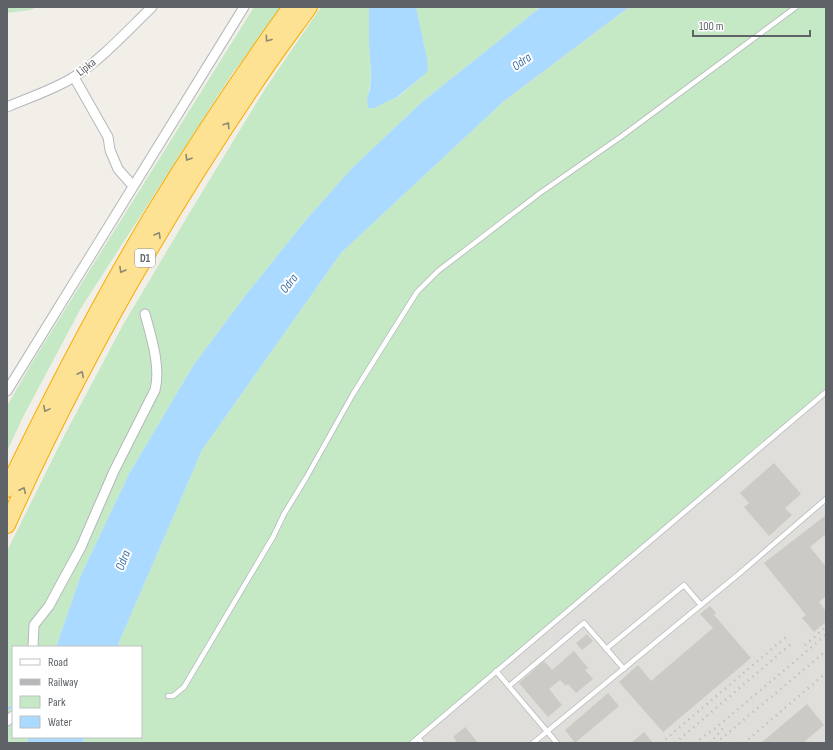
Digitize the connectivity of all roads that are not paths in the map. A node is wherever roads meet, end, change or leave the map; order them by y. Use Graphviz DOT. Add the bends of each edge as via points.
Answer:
graph roads {
  1 [pos="152,7"];
  2 [pos="244,7"];
  3 [pos="291,7"];
  4 [pos="309,7"];
  5 [pos="796,7"];
  6 [pos="74,77"];
  7 [pos="7,107"];
  8 [pos="133,186"];
  9 [pos="145,314"];
  10 [pos="7,391"];
  11 [pos="826,392"];
  12 [pos="7,489"];
  13 [pos="826,499"];
  14 [pos="7,525"];
  15 [pos="701,605"];
  16 [pos="33,646"];
  17 [pos="606,649"];
  18 [pos="624,669"];
  19 [pos="496,671"];
  20 [pos="509,686"];
  21 [pos="168,696"];
  22 [pos="547,732"];
  23 [pos="418,738"];
  24 [pos="412,743"];
  25 [pos="422,743"];
  26 [pos="533,743"];
  27 [pos="557,743"];
  1 -- 6 [label="street, Lipka" via="103,54"];
  2 -- 8 [label="street"];
  3 -- 12 [label="highway, D1, one-way" via="195,147 152,218 89,326"];
  14 -- 4 [label="highway, D1, one-way" via="53,428 162,227 255,82"];
  5 -- 21 [label="lane" via="622,136 534,197 438,271 417,292 353,394 273,537 184,687 173,696"];
  6 -- 7 [label="street, Lipka"];
  6 -- 8 [label="street" via="108,137 118,169"];
  8 -- 10 [label="street"];
  9 -- 16 [label="street" via="155,356 155,390 114,471 81,547 49,606 34,625"];
  11 -- 19 [label="lane"];
  13 -- 15 [label="lane"];
  15 -- 17 [label="lane" via="684,586"];
  15 -- 18 [label="lane"];
  17 -- 18 [label="lane"];
  17 -- 20 [label="lane" via="584,623"];
  18 -- 22 [label="lane"];
  19 -- 20 [label="lane"];
  19 -- 23 [label="lane"];
  20 -- 22 [label="lane"];
  22 -- 26 [label="lane"];
  22 -- 27 [label="lane"];
  23 -- 24 [label="lane"];
  23 -- 25 [label="lane"];
}
